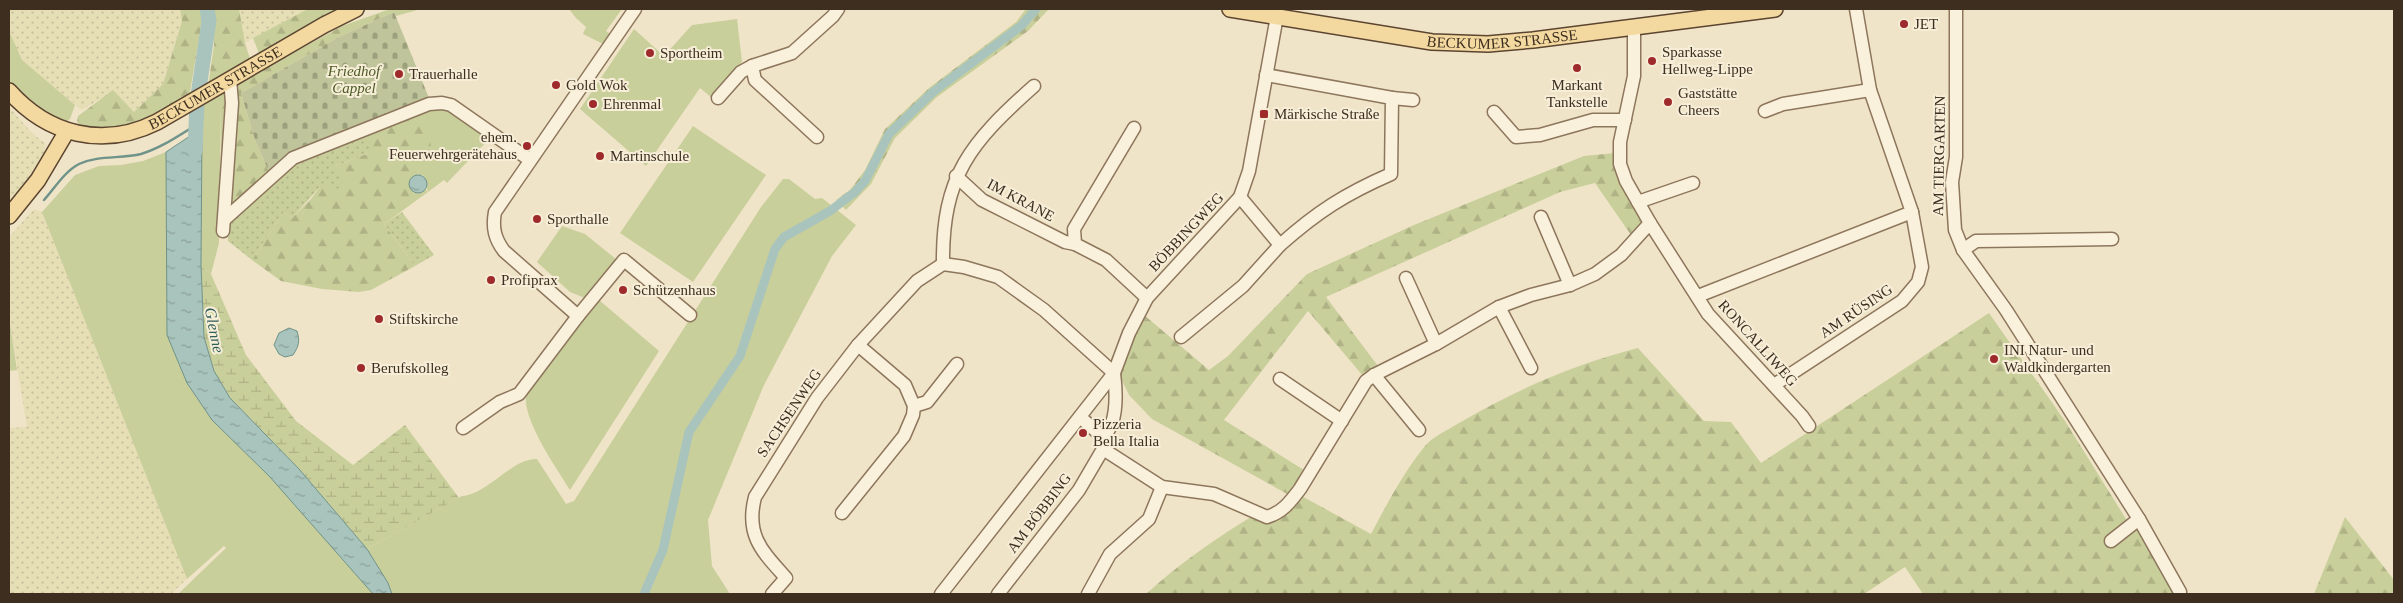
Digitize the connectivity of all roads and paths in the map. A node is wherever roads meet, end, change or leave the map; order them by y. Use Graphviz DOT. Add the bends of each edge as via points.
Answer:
graph roads {
  1 [pos="356,9"];
  2 [pos="635,9"];
  3 [pos="838,9"];
  4 [pos="1230,9"];
  5 [pos="1775,9"];
  6 [pos="1856,9"];
  7 [pos="1956,9"];
  8 [pos="1277,16"];
  9 [pos="1634,26"];
  10 [pos="752,66"];
  11 [pos="1266,76"];
  12 [pos="229,80"];
  13 [pos="1034,86"];
  14 [pos="1870,90"];
  15 [pos="9,91"];
  16 [pos="718,98"];
  17 [pos="1392,98"];
  18 [pos="1413,100"];
  19 [pos="1765,111"];
  20 [pos="1494,112"];
  21 [pos="1625,120"];
  22 [pos="1134,128"];
  23 [pos="67,131"];
  24 [pos="817,137"];
  25 [pos="530,160"];
  26 [pos="956,176"];
  27 [pos="1693,182"];
  28 [pos="1240,198"];
  29 [pos="1638,202"];
  30 [pos="1912,212"];
  31 [pos="9,216"];
  32 [pos="1541,217"];
  33 [pos="1650,223"];
  34 [pos="2112,239"];
  35 [pos="1075,244"];
  36 [pos="1280,245"];
  37 [pos="1964,250"];
  38 [pos="943,264"];
  39 [pos="1406,278"];
  40 [pos="1570,285"];
  41 [pos="1698,296"];
  42 [pos="1147,298"];
  43 [pos="1499,307"];
  44 [pos="690,315"];
  45 [pos="578,316"];
  46 [pos="1181,337"];
  47 [pos="1436,344"];
  48 [pos="858,345"];
  49 [pos="957,364"];
  50 [pos="1531,368"];
  51 [pos="1114,373"];
  52 [pos="1374,374"];
  53 [pos="1280,379"];
  54 [pos="1774,385"];
  55 [pos="914,406"];
  56 [pos="1080,417"];
  57 [pos="1342,421"];
  58 [pos="1809,426"];
  59 [pos="463,428"];
  60 [pos="1419,430"];
  61 [pos="1104,444"];
  62 [pos="1162,486"];
  63 [pos="842,513"];
  64 [pos="2139,519"];
  65 [pos="2111,541"];
  66 [pos="2180,592"];
  67 [pos="772,594"];
  68 [pos="941,594"];
  69 [pos="998,594"];
  70 [pos="1088,594"];
  1 -- 12 [label="main road, BECKUMER STRASSE" via="324,24"];
  2 -- 25 [label="street"];
  3 -- 10 [label="street" via="792,53"];
  4 -- 8 [label="main road, BECKUMER STRASSE"];
  5 -- 9 [label="main road, BECKUMER STRASSE"];
  6 -- 14 [label="street, AM RÜSING"];
  7 -- 37 [label="street, AM TIERGARTEN" via="1956,157 1952,206 1955,230"];
  8 -- 9 [label="main road, BECKUMER STRASSE" via="1432,42 1463,44 1533,40"];
  8 -- 11 [label="street, BÖBBINGWEG"];
  9 -- 21 [label="street, RONCALLIWEG" via="1634,76"];
  10 -- 16 [label="street" via="741,72"];
  10 -- 24 [label="street" via="755,80"];
  11 -- 17 [label="street"];
  11 -- 28 [label="street, BÖBBINGWEG" via="1249,171"];
  12 -- 23 [label="main road, BECKUMER STRASSE" via="143,129 93,136"];
  12 -- 25 [label="street" via="232,103 224,225 293,158 429,104 451,105"];
  13 -- 26 [label="street" via="976,143"];
  14 -- 19 [label="street" via="1783,104"];
  14 -- 30 [label="street, AM RÜSING"];
  15 -- 23 [label="main road, BECKUMER STRASSE" via="30,112"];
  17 -- 18 [label="street"];
  17 -- 36 [label="street" via="1391,174 1355,190 1312,217"];
  20 -- 21 [label="street" via="1516,138 1540,135 1593,120"];
  21 -- 29 [label="street, RONCALLIWEG" via="1620,164"];
  22 -- 35 [label="street" via="1074,229"];
  23 -- 31 [label="main road" via="38,180"];
  25 -- 45 [label="street" via="495,212 493,229 504,251"];
  26 -- 35 [label="street, IM KRANE" via="982,200"];
  26 -- 38 [label="street" via="947,204"];
  27 -- 29 [label="street"];
  28 -- 36 [label="street"];
  28 -- 42 [label="street, BÖBBINGWEG"];
  29 -- 33 [label="street, RONCALLIWEG"];
  30 -- 41 [label="street"];
  30 -- 54 [label="street, AM RÜSING" via="1922,267 1918,282 1902,301"];
  32 -- 40 [label="street"];
  33 -- 40 [label="street" via="1621,255 1595,274"];
  33 -- 41 [label="street, RONCALLIWEG"];
  34 -- 37 [label="street" via="1976,241"];
  35 -- 42 [label="street, IM KRANE" via="1106,260"];
  36 -- 46 [label="street" via="1243,286"];
  37 -- 64 [label="street, AM TIERGARTEN"];
  38 -- 48 [label="street, SACHSENWEG" via="917,281"];
  38 -- 51 [label="street" via="971,268 998,277 1044,310"];
  39 -- 47 [label="street"];
  40 -- 43 [label="street"];
  41 -- 54 [label="street, RONCALLIWEG" via="1708,314"];
  42 -- 51 [label="street, BÖBBINGWEG" via="1128,332"];
  43 -- 47 [label="street"];
  43 -- 50 [label="street"];
  44 -- 45 [label="street" via="624,260"];
  45 -- 59 [label="street" via="519,394 500,402"];
  47 -- 52 [label="street"];
  48 -- 55 [label="street" via="905,385"];
  48 -- 67 [label="street, SACHSENWEG" via="817,398 755,498 752,507 755,538 759,548 786,578"];
  49 -- 55 [label="street" via="927,402"];
  51 -- 56 [label="street, BÖBBINGWEG"];
  51 -- 61 [label="street, BÖBBINGWEG" via="1116,390 1112,423"];
  52 -- 57 [label="street" via="1366,381"];
  52 -- 60 [label="street"];
  53 -- 57 [label="street"];
  54 -- 58 [label="street, RONCALLIWEG"];
  55 -- 63 [label="street" via="911,423 904,436"];
  56 -- 61 [label="street"];
  56 -- 68 [label="street, BÖBBINGWEG"];
  57 -- 62 [label="street" via="1288,505 1276,514 1267,517 1214,494"];
  61 -- 62 [label="street"];
  61 -- 69 [label="street, AM BÖBBING" via="1079,490"];
  62 -- 70 [label="street" via="1149,519 1110,554"];
  64 -- 65 [label="street"];
  64 -- 66 [label="street, AM TIERGARTEN"];
}
